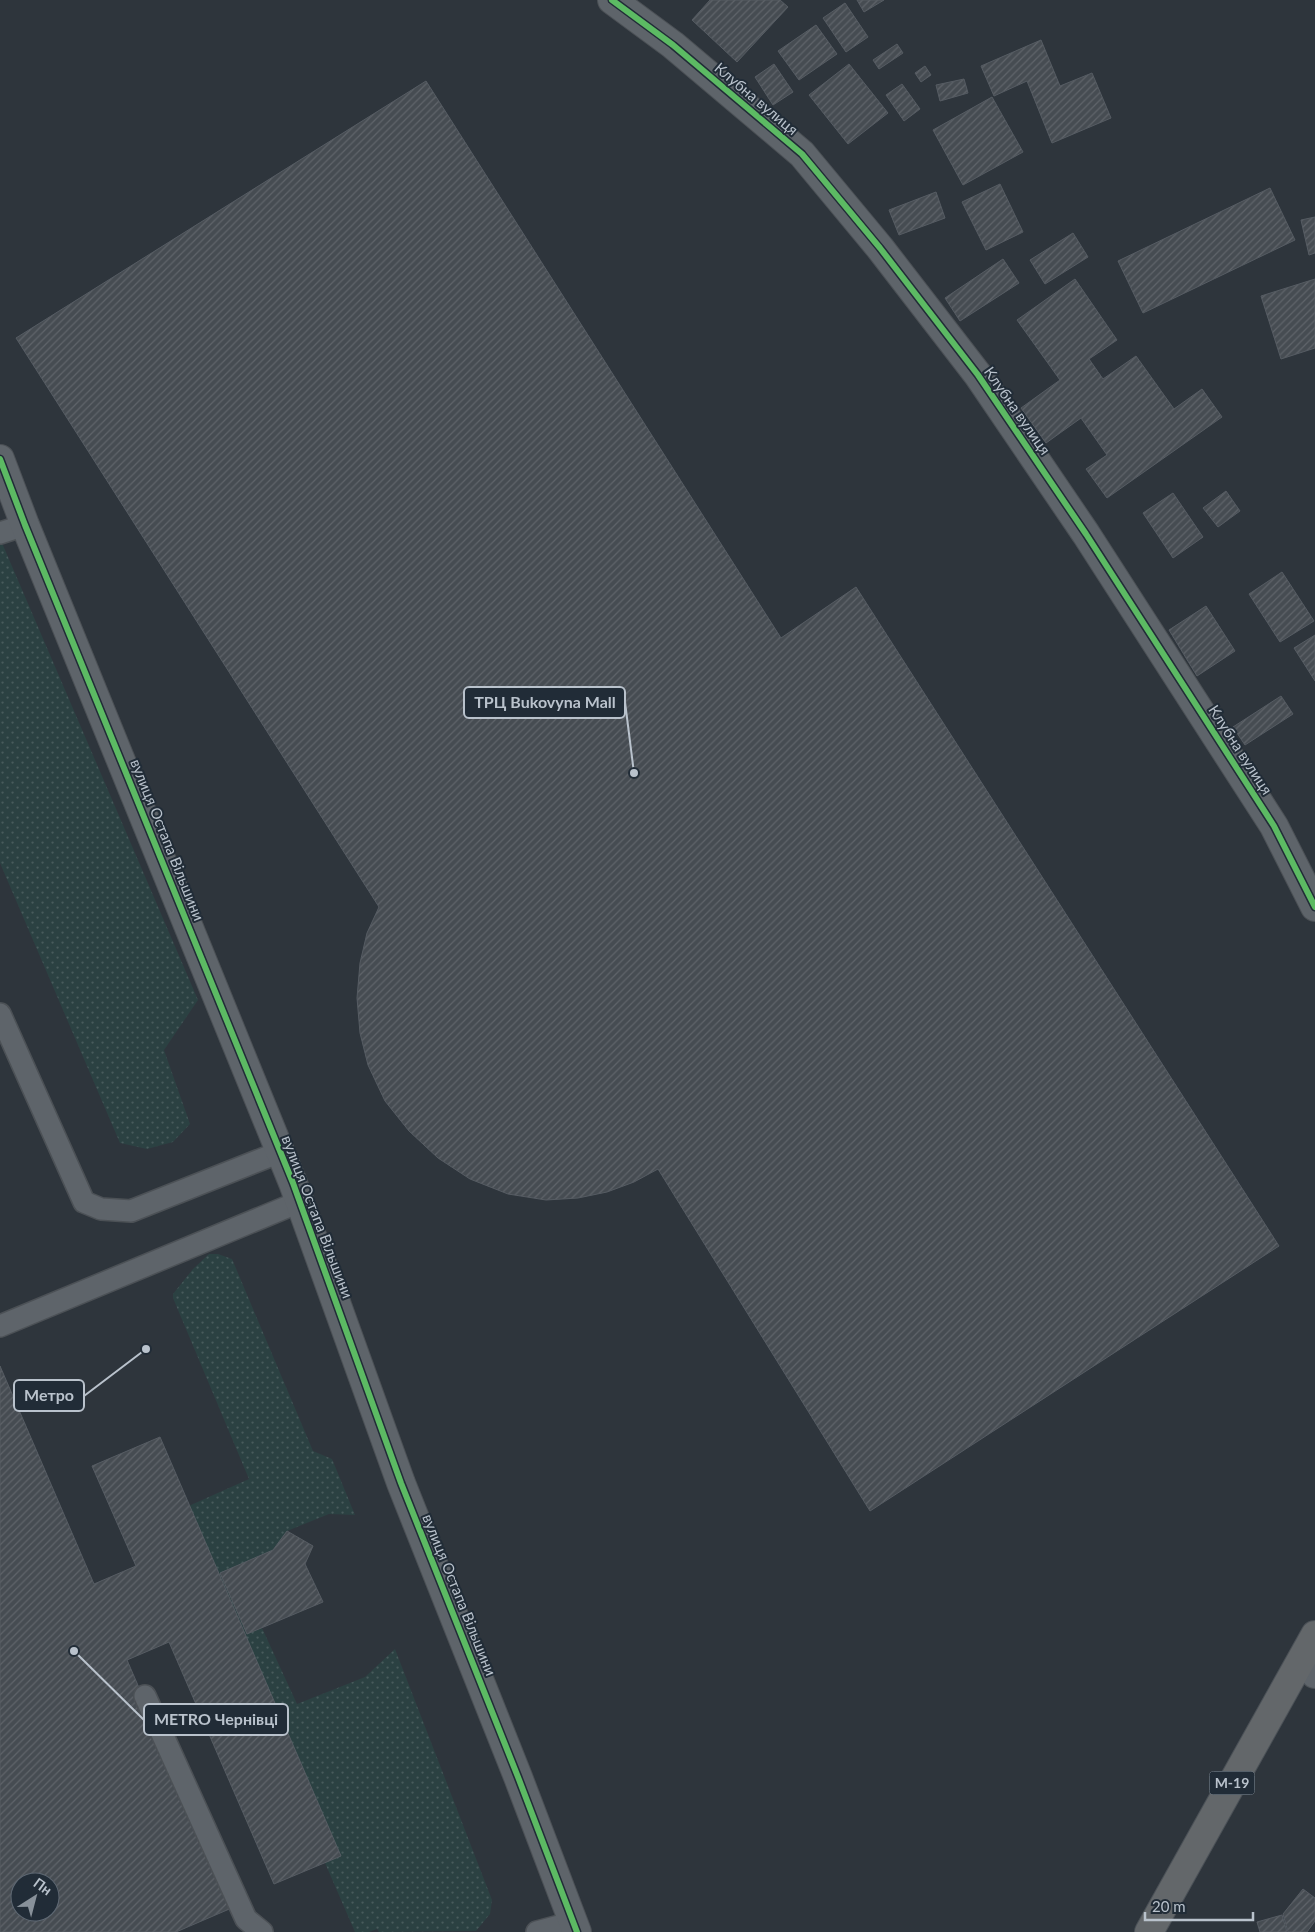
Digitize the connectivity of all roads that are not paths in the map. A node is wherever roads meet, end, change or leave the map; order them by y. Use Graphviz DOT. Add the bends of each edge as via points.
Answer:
graph roads {
  1 [pos="612,0"];
  2 [pos="0,459"];
  3 [pos="12,529"];
  4 [pos="1315,907"];
  5 [pos="0,1014"];
  6 [pos="280,1152"];
  7 [pos="299,1202"];
  8 [pos="0,1326"];
  9 [pos="1312,1654"];
  10 [pos="145,1696"];
  11 [pos="575,1927"];
  12 [pos="262,1932"];
  13 [pos="537,1932"];
  14 [pos="1149,1932"];
  1 -- 4 [label="street, Клубна вулиця" via="673,45 802,154 880,248 978,375 1086,534 1274,826"];
  2 -- 3 [label="street, вулиця Остапа Вільшини"];
  3 -- 6 [label="street, вулиця Остапа Вільшини"];
  5 -- 6 [label="lane" via="84,1202 101,1209 131,1211"];
  6 -- 7 [label="street, вулиця Остапа Вільшини"];
  7 -- 8 [label="lane"];
  7 -- 11 [label="street, вулиця Остапа Вільшини" via="401,1483"];
  9 -- 14 [label="highway, М-19"];
  10 -- 12 [label="lane" via="246,1919"];
  11 -- 13 [label="lane"];
}
